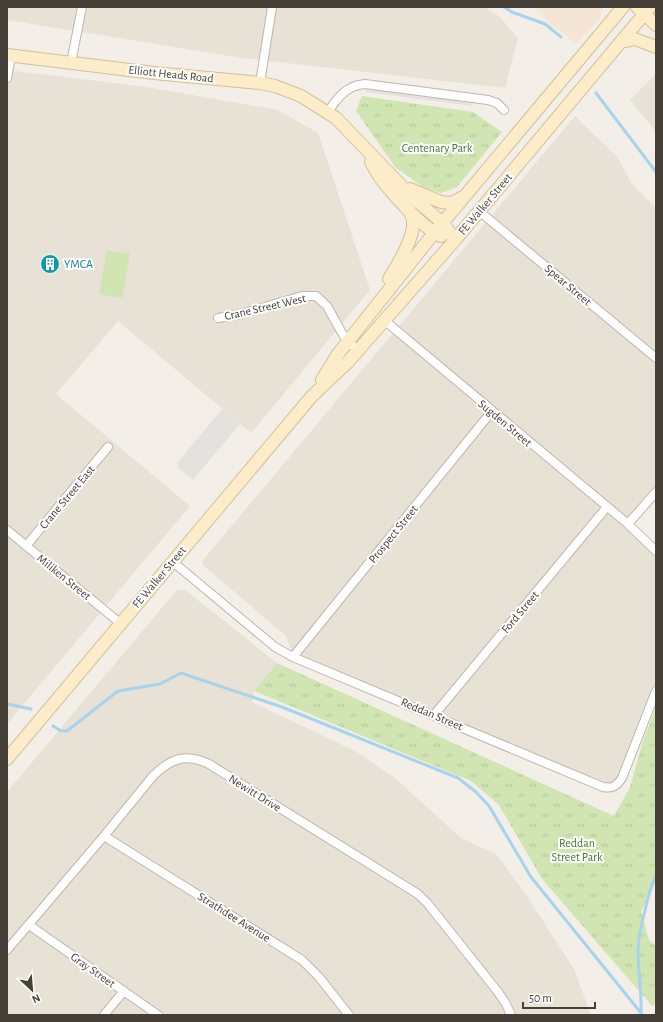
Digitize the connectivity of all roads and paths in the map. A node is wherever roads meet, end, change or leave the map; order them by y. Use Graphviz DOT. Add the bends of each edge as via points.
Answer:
graph roads {
  1 [pos="82,7"];
  2 [pos="272,7"];
  3 [pos="623,7"];
  4 [pos="644,9"];
  5 [pos="656,25"];
  6 [pos="621,42"];
  7 [pos="656,47"];
  8 [pos="9,56"];
  9 [pos="71,63"];
  10 [pos="7,78"];
  11 [pos="260,83"];
  12 [pos="504,110"];
  13 [pos="328,112"];
  14 [pos="361,145"];
  15 [pos="394,179"];
  16 [pos="464,197"];
  17 [pos="408,209"];
  18 [pos="479,211"];
  19 [pos="443,223"];
  20 [pos="434,233"];
  21 [pos="454,241"];
  22 [pos="218,318"];
  23 [pos="384,320"];
  24 [pos="364,321"];
  25 [pos="348,342"];
  26 [pos="358,350"];
  27 [pos="656,358"];
  28 [pos="312,396"];
  29 [pos="492,412"];
  30 [pos="108,447"];
  31 [pos="656,492"];
  32 [pos="606,508"];
  33 [pos="628,524"];
  34 [pos="7,530"];
  35 [pos="26,546"];
  36 [pos="656,551"];
  37 [pos="173,562"];
  38 [pos="120,623"];
  39 [pos="293,657"];
  40 [pos="656,690"];
  41 [pos="434,715"];
  42 [pos="7,758"];
  43 [pos="104,836"];
  44 [pos="29,924"];
  45 [pos="7,950"];
  46 [pos="124,991"];
  47 [pos="104,1015"];
  48 [pos="158,1015"];
  49 [pos="349,1015"];
  50 [pos="510,1015"];
  1 -- 9 [label="street"];
  2 -- 11 [label="street"];
  3 -- 16 [label="main road, FE Walker Street"];
  4 -- 5 [label="main road"];
  4 -- 6 [label="main road, FE Walker Street"];
  6 -- 7 [label="main road" via="635,39"];
  6 -- 18 [label="main road, FE Walker Street"];
  8 -- 9 [label="main road, Elliott Heads Road"];
  8 -- 10 [label="street"];
  9 -- 11 [label="main road, Elliott Heads Road"];
  11 -- 13 [label="main road, Elliott Heads Road" via="301,96"];
  12 -- 13 [label="street" via="497,103 488,100 366,84 353,86 347,90"];
  13 -- 14 [label="main road, Elliott Heads Road" via="346,127"];
  14 -- 15 [label="main road, Elliott Heads Road"];
  14 -- 17 [label="main road, Elliott Heads Road" via="384,183"];
  15 -- 16 [label="main road" via="415,192 441,202 452,203"];
  15 -- 19 [label="main road, Elliott Heads Road"];
  16 -- 19 [label="main road, FE Walker Street"];
  17 -- 20 [label="main road, Elliott Heads Road"];
  17 -- 24 [label="main road" via="413,225 405,250"];
  18 -- 21 [label="main road, FE Walker Street"];
  18 -- 27 [label="street, Spear Street"];
  19 -- 20 [label="main road, FE Walker Street"];
  19 -- 21 [label="main road, Elliott Heads Road"];
  20 -- 21 [label="main road, Elliott Heads Road"];
  20 -- 24 [label="main road, FE Walker Street"];
  21 -- 23 [label="main road, FE Walker Street"];
  22 -- 25 [label="street, Crane Street West" via="302,296 316,296 327,306"];
  23 -- 26 [label="main road, FE Walker Street"];
  23 -- 29 [label="street, Sugden Street"];
  24 -- 25 [label="main road, FE Walker Street"];
  25 -- 26 [label="street, Crane Street West"];
  25 -- 28 [label="main road, FE Walker Street"];
  26 -- 28 [label="main road, FE Walker Street"];
  28 -- 37 [label="main road, FE Walker Street"];
  29 -- 32 [label="street, Sugden Street"];
  29 -- 39 [label="street, Prospect Street"];
  30 -- 35 [label="street, Crane Street East"];
  31 -- 33 [label="street"];
  32 -- 33 [label="street, Sugden Street"];
  32 -- 41 [label="street, Ford Street"];
  33 -- 36 [label="street"];
  34 -- 35 [label="street, Miliken Street"];
  35 -- 38 [label="street, Miliken Street"];
  37 -- 38 [label="main road, FE Walker Street"];
  37 -- 39 [label="street, Reddan Street" via="276,648"];
  38 -- 42 [label="main road, FE Walker Street"];
  39 -- 41 [label="street, Reddan Street"];
  40 -- 41 [label="street, Reddan Street" via="622,778 614,787 608,788"];
  43 -- 44 [label="street, Newitt Drive"];
  43 -- 49 [label="street, Strathdee Avenue" via="302,960"];
  43 -- 50 [label="street, Newitt Drive" via="161,768 180,758 210,764 418,894 498,992"];
  44 -- 45 [label="street, Newitt Drive"];
  44 -- 46 [label="street, Gray Street"];
  46 -- 47 [label="street"];
  46 -- 48 [label="street, Gray Street"];
}
